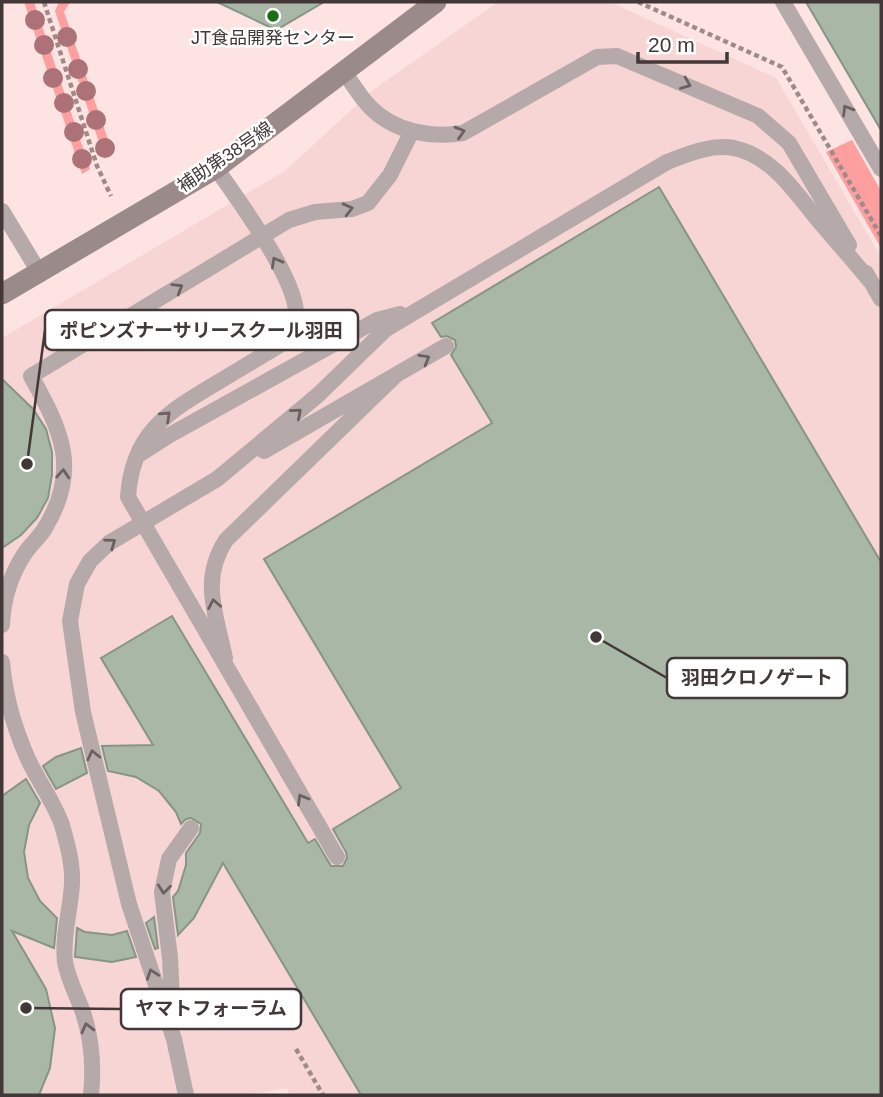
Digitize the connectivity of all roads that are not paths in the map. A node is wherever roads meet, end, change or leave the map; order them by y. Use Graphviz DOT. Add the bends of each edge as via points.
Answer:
graph roads {
  1 [pos="436,2"];
  2 [pos="783,2"];
  3 [pos="344,72"];
  4 [pos="412,131"];
  5 [pos="216,167"];
  6 [pos="881,169"];
  7 [pos="2,211"];
  8 [pos="262,237"];
  9 [pos="39,272"];
  10 [pos="870,281"];
  11 [pos="2,294"];
  12 [pos="881,299"];
  13 [pos="419,310"];
  14 [pos="446,346"];
  15 [pos="395,376"];
  16 [pos="138,455"];
  17 [pos="217,479"];
  18 [pos="7,574"];
  19 [pos="2,625"];
  20 [pos="2,662"];
  21 [pos="228,671"];
  22 [pos="191,828"];
  23 [pos="337,858"];
  24 [pos="174,1039"];
  25 [pos="91,1095"];
  26 [pos="186,1095"];
  1 -- 3 [label="street, 補助第38号線"];
  6 -- 2 [label="lane, one-way"];
  3 -- 4 [label="lane" via="371,108"];
  3 -- 5 [label="street, 補助第38号線"];
  8 -- 4 [label="lane, one-way" via="289,220 368,202 390,175"];
  4 -- 10 [label="lane, one-way" via="442,136 463,133 597,57 617,56 758,116 789,143"];
  5 -- 8 [label="lane"];
  5 -- 9 [label="street, 補助第38号線"];
  7 -- 9 [label="lane"];
  16 -- 8 [label="lane, one-way" via="152,429 174,408 280,345 294,330 294,295"];
  18 -- 8 [label="lane, one-way" via="45,528 62,492 61,436 32,376"];
  9 -- 11 [label="street, 補助第38号線"];
  10 -- 12 [label="lane"];
  10 -- 13 [label="lane" via="774,169 732,148 702,149 667,162"];
  13 -- 16 [label="lane" via="377,320"];
  17 -- 13 [label="lane, one-way" via="318,395 386,329"];
  15 -- 14 [label="lane, one-way"];
  15 -- 17 [label="lane"];
  21 -- 15 [label="lane, one-way" via="212,594 216,555 226,540"];
  16 -- 21 [label="lane" via="129,473 128,497"];
  24 -- 17 [label="lane, one-way" via="129,904 83,712 70,621 77,584 90,561 109,543"];
  18 -- 19 [label="lane"];
  25 -- 20 [label="lane, one-way" via="94,1069 87,1023 65,962 72,880 68,851 61,823 8,707"];
  23 -- 21 [label="lane, one-way"];
  22 -- 24 [label="lane, one-way" via="169,859 162,892"];
  24 -- 26 [label="lane"];
}
